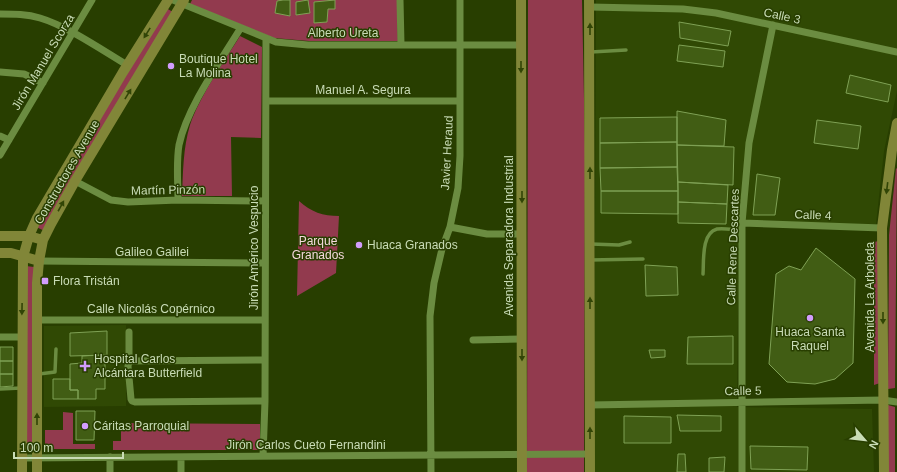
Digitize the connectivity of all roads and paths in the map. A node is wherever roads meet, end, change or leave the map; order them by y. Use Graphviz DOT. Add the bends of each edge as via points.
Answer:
graph roads {
  1 [pos="92,0"];
  2 [pos="168,0"];
  3 [pos="400,0"];
  4 [pos="460,0"];
  5 [pos="521,0"];
  6 [pos="179,2"];
  7 [pos="590,4"];
  8 [pos="0,14"];
  9 [pos="773,25"];
  10 [pos="240,29"];
  11 [pos="73,33"];
  12 [pos="266,39"];
  13 [pos="401,44"];
  14 [pos="460,44"];
  15 [pos="521,45"];
  16 [pos="626,50"];
  17 [pos="590,52"];
  18 [pos="897,52"];
  19 [pos="127,65"];
  20 [pos="0,72"];
  21 [pos="43,83"];
  22 [pos="266,101"];
  23 [pos="460,101"];
  24 [pos="897,123"];
  25 [pos="0,136"];
  26 [pos="9,140"];
  27 [pos="0,155"];
  28 [pos="894,161"];
  29 [pos="75,181"];
  30 [pos="178,200"];
  31 [pos="265,201"];
  32 [pos="450,227"];
  33 [pos="742,227"];
  34 [pos="882,228"];
  35 [pos="522,234"];
  36 [pos="0,236"];
  37 [pos="29,236"];
  38 [pos="43,240"];
  39 [pos="630,242"];
  40 [pos="590,244"];
  41 [pos="0,253"];
  42 [pos="23,257"];
  43 [pos="643,259"];
  44 [pos="590,260"];
  45 [pos="39,261"];
  46 [pos="264,264"];
  47 [pos="704,274"];
  48 [pos="37,320"];
  49 [pos="265,320"];
  50 [pos="129,332"];
  51 [pos="0,337"];
  52 [pos="22,337"];
  53 [pos="522,339"];
  54 [pos="473,340"];
  55 [pos="56,349"];
  56 [pos="265,360"];
  57 [pos="129,361"];
  58 [pos="37,374"];
  59 [pos="0,388"];
  60 [pos="22,388"];
  61 [pos="883,400"];
  62 [pos="265,401"];
  63 [pos="742,402"];
  64 [pos="897,402"];
  65 [pos="590,405"];
  66 [pos="590,454"];
  67 [pos="522,455"];
  68 [pos="263,456"];
  69 [pos="431,456"];
  70 [pos="110,457"];
  71 [pos="181,457"];
  72 [pos="22,458"];
  73 [pos="37,458"];
  74 [pos="22,472"];
  75 [pos="37,472"];
  76 [pos="110,472"];
  77 [pos="181,472"];
  78 [pos="431,472"];
  79 [pos="522,472"];
  80 [pos="590,472"];
  81 [pos="742,472"];
  82 [pos="884,472"];
  1 -- 11 [label="street, Jirón Manuel Scorza"];
  2 -- 19 [label="street, Constructores Avenue, one-way"];
  3 -- 13 [label="street"];
  4 -- 14 [label="street, Javier Heraud"];
  5 -- 15 [label="street, Avenida Separadora Industrial"];
  6 -- 10 [label="street, Alberto Ureta"];
  29 -- 6 [label="street, Constructores Avenue, one-way"];
  7 -- 9 [label="street, Calle 3" via="683,9"];
  17 -- 7 [label="street, one-way"];
  8 -- 11 [label="street" via="23,14 42,18"];
  9 -- 18 [label="street, Calle 3"];
  9 -- 33 [label="street, Calle Rene Descartes" via="749,143"];
  10 -- 12 [label="street, Alberto Ureta"];
  10 -- 30 [label="street" via="199,97 185,127 179,145"];
  11 -- 19 [label="street"];
  11 -- 21 [label="street, Jirón Manuel Scorza"];
  12 -- 13 [label="street, Alberto Ureta" via="308,45"];
  12 -- 22 [label="street, Jirón Américo Vespucio"];
  13 -- 14 [label="street, Alberto Ureta"];
  14 -- 15 [label="street, Alberto Ureta"];
  14 -- 23 [label="street, Javier Heraud"];
  15 -- 35 [label="street, Avenida Separadora Industrial, one-way"];
  16 -- 17 [label="lane"];
  40 -- 17 [label="street, one-way"];
  19 -- 37 [label="street, Constructores Avenue" via="37,218"];
  20 -- 21 [label="street" via="24,74"];
  21 -- 26 [label="street, Jirón Manuel Scorza"];
  22 -- 23 [label="street, Manuel A. Segura"];
  22 -- 31 [label="street, Jirón Américo Vespucio"];
  23 -- 32 [label="street, Javier Heraud" via="458,188"];
  24 -- 28 [label="street, Avenida La Arboleda"];
  25 -- 26 [label="street"];
  26 -- 27 [label="street, Jirón Manuel Scorza"];
  28 -- 34 [label="street, Avenida La Arboleda, one-way"];
  29 -- 30 [label="street, Martín Pinzón" via="111,200"];
  38 -- 29 [label="street, Constructores Avenue, one-way"];
  30 -- 31 [label="street, Martín Pinzón"];
  31 -- 46 [label="street, Jirón Américo Vespucio"];
  32 -- 35 [label="street" via="487,234"];
  32 -- 69 [label="street, Javier Heraud" via="434,283 430,316"];
  33 -- 34 [label="street, Calle 4"];
  33 -- 47 [label="lane" via="712,231 704,251"];
  33 -- 63 [label="street, Calle Rene Descartes"];
  34 -- 61 [label="street, Avenida La Arboleda, one-way"];
  35 -- 53 [label="street, Avenida Separadora Industrial"];
  36 -- 37 [label="street"];
  37 -- 38 [label="street"];
  37 -- 42 [label="street, Constructores Avenue"];
  38 -- 45 [label="street, Constructores Avenue"];
  39 -- 40 [label="lane" via="619,245"];
  40 -- 44 [label="street"];
  41 -- 42 [label="street"];
  42 -- 45 [label="street"];
  42 -- 52 [label="street, Constructores Avenue, one-way"];
  43 -- 44 [label="lane"];
  65 -- 44 [label="street, one-way"];
  45 -- 46 [label="street, Galileo Galilei"];
  45 -- 48 [label="street, Constructores Avenue"];
  46 -- 49 [label="street, Jirón Américo Vespucio"];
  48 -- 49 [label="street, Calle Nicolás Copérnico"];
  48 -- 58 [label="street, Constructores Avenue"];
  49 -- 56 [label="street, Jirón Américo Vespucio"];
  50 -- 57 [label="street"];
  51 -- 52 [label="street"];
  52 -- 60 [label="street, Constructores Avenue"];
  53 -- 54 [label="street"];
  53 -- 67 [label="street, Avenida Separadora Industrial, one-way"];
  55 -- 58 [label="lane" via="55,372"];
  56 -- 57 [label="street"];
  56 -- 62 [label="street, Jirón Américo Vespucio"];
  57 -- 62 [label="street" via="131,399 135,402"];
  73 -- 58 [label="street, Constructores Avenue, one-way"];
  59 -- 60 [label="lane"];
  60 -- 72 [label="street, Constructores Avenue"];
  61 -- 63 [label="street, Calle 5"];
  61 -- 64 [label="street, Calle 5"];
  61 -- 82 [label="street, Avenida La Arboleda"];
  62 -- 68 [label="street, Jirón Américo Vespucio"];
  63 -- 65 [label="street, Calle 5"];
  63 -- 81 [label="street, Calle Rene Descartes"];
  66 -- 65 [label="street, one-way"];
  66 -- 67 [label="street, Jirón Carlos Cueto Fernandini"];
  66 -- 80 [label="street"];
  67 -- 69 [label="street, Jirón Carlos Cueto Fernandini"];
  67 -- 79 [label="street, Avenida Separadora Industrial"];
  68 -- 69 [label="street, Jirón Carlos Cueto Fernandini"];
  68 -- 71 [label="street, Jirón Carlos Cueto Fernandini"];
  69 -- 78 [label="street, Javier Heraud"];
  70 -- 71 [label="street, Jirón Carlos Cueto Fernandini"];
  70 -- 73 [label="street, Jirón Carlos Cueto Fernandini"];
  70 -- 76 [label="street"];
  71 -- 77 [label="street"];
  72 -- 73 [label="street, Jirón Carlos Cueto Fernandini"];
  72 -- 74 [label="street, Constructores Avenue"];
  73 -- 75 [label="street, Constructores Avenue"];
}
